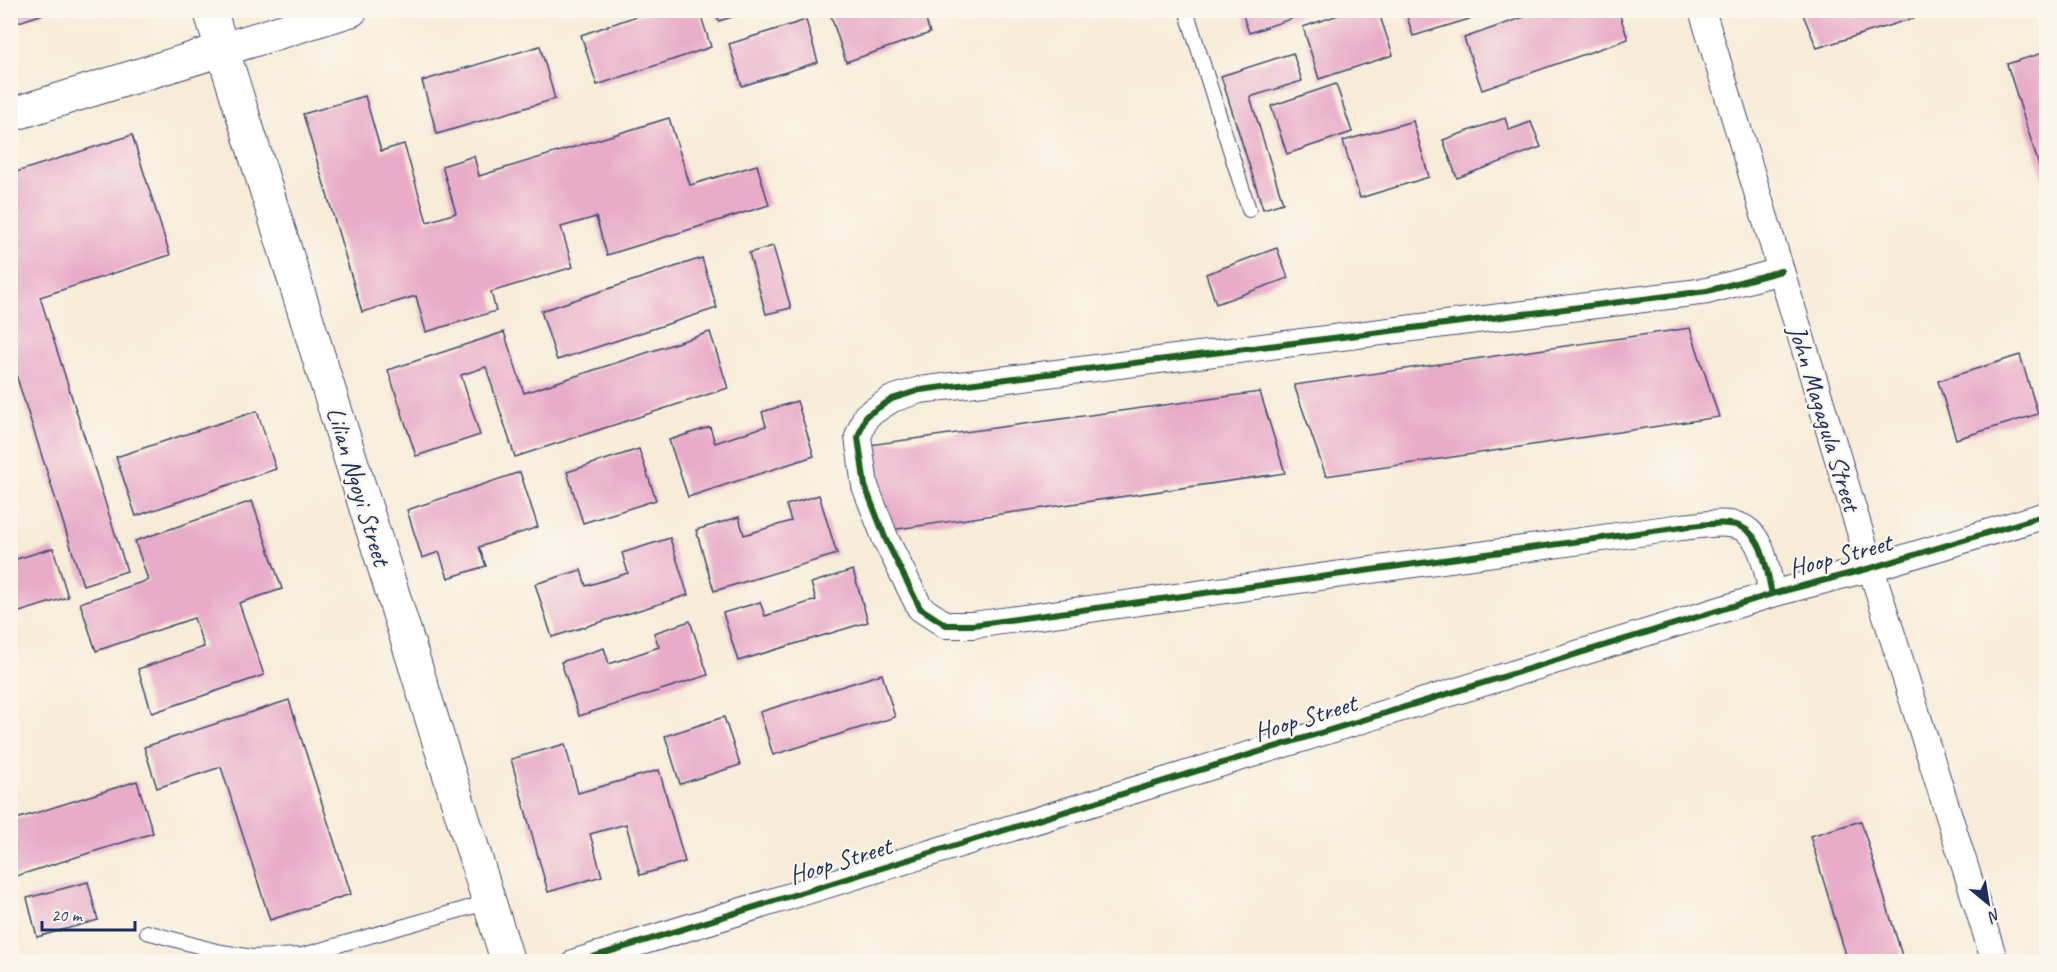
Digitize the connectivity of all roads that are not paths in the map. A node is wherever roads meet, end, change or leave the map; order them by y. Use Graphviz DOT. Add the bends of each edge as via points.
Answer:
graph roads {
  1 [pos="210,10"];
  2 [pos="351,10"];
  3 [pos="1186,10"];
  4 [pos="1702,10"];
  5 [pos="223,51"];
  6 [pos="10,115"];
  7 [pos="1249,210"];
  8 [pos="1781,271"];
  9 [pos="2046,515"];
  10 [pos="1871,568"];
  11 [pos="1772,594"];
  12 [pos="489,902"];
  13 [pos="147,932"];
  14 [pos="508,962"];
  15 [pos="576,962"];
  16 [pos="1995,962"];
  1 -- 5 [label="street, Lilian Ngoyi Street"];
  2 -- 5 [label="street"];
  3 -- 7 [label="lane"];
  4 -- 8 [label="street, John Magagula Street"];
  5 -- 6 [label="street"];
  5 -- 12 [label="street, Lilian Ngoyi Street"];
  8 -- 10 [label="street, John Magagula Street"];
  8 -- 11 [label="street" via="1707,291 920,390 892,399 866,416 858,437 865,486 886,540 920,608 946,625 973,625 1731,523 1751,533 1761,548"];
  9 -- 10 [label="street, Hoop Street"];
  10 -- 11 [label="street, Hoop Street"];
  10 -- 16 [label="street, John Magagula Street"];
  11 -- 15 [label="street, Hoop Street"];
  12 -- 13 [label="lane" via="303,955 252,957"];
  12 -- 14 [label="street, Lilian Ngoyi Street"];
}
